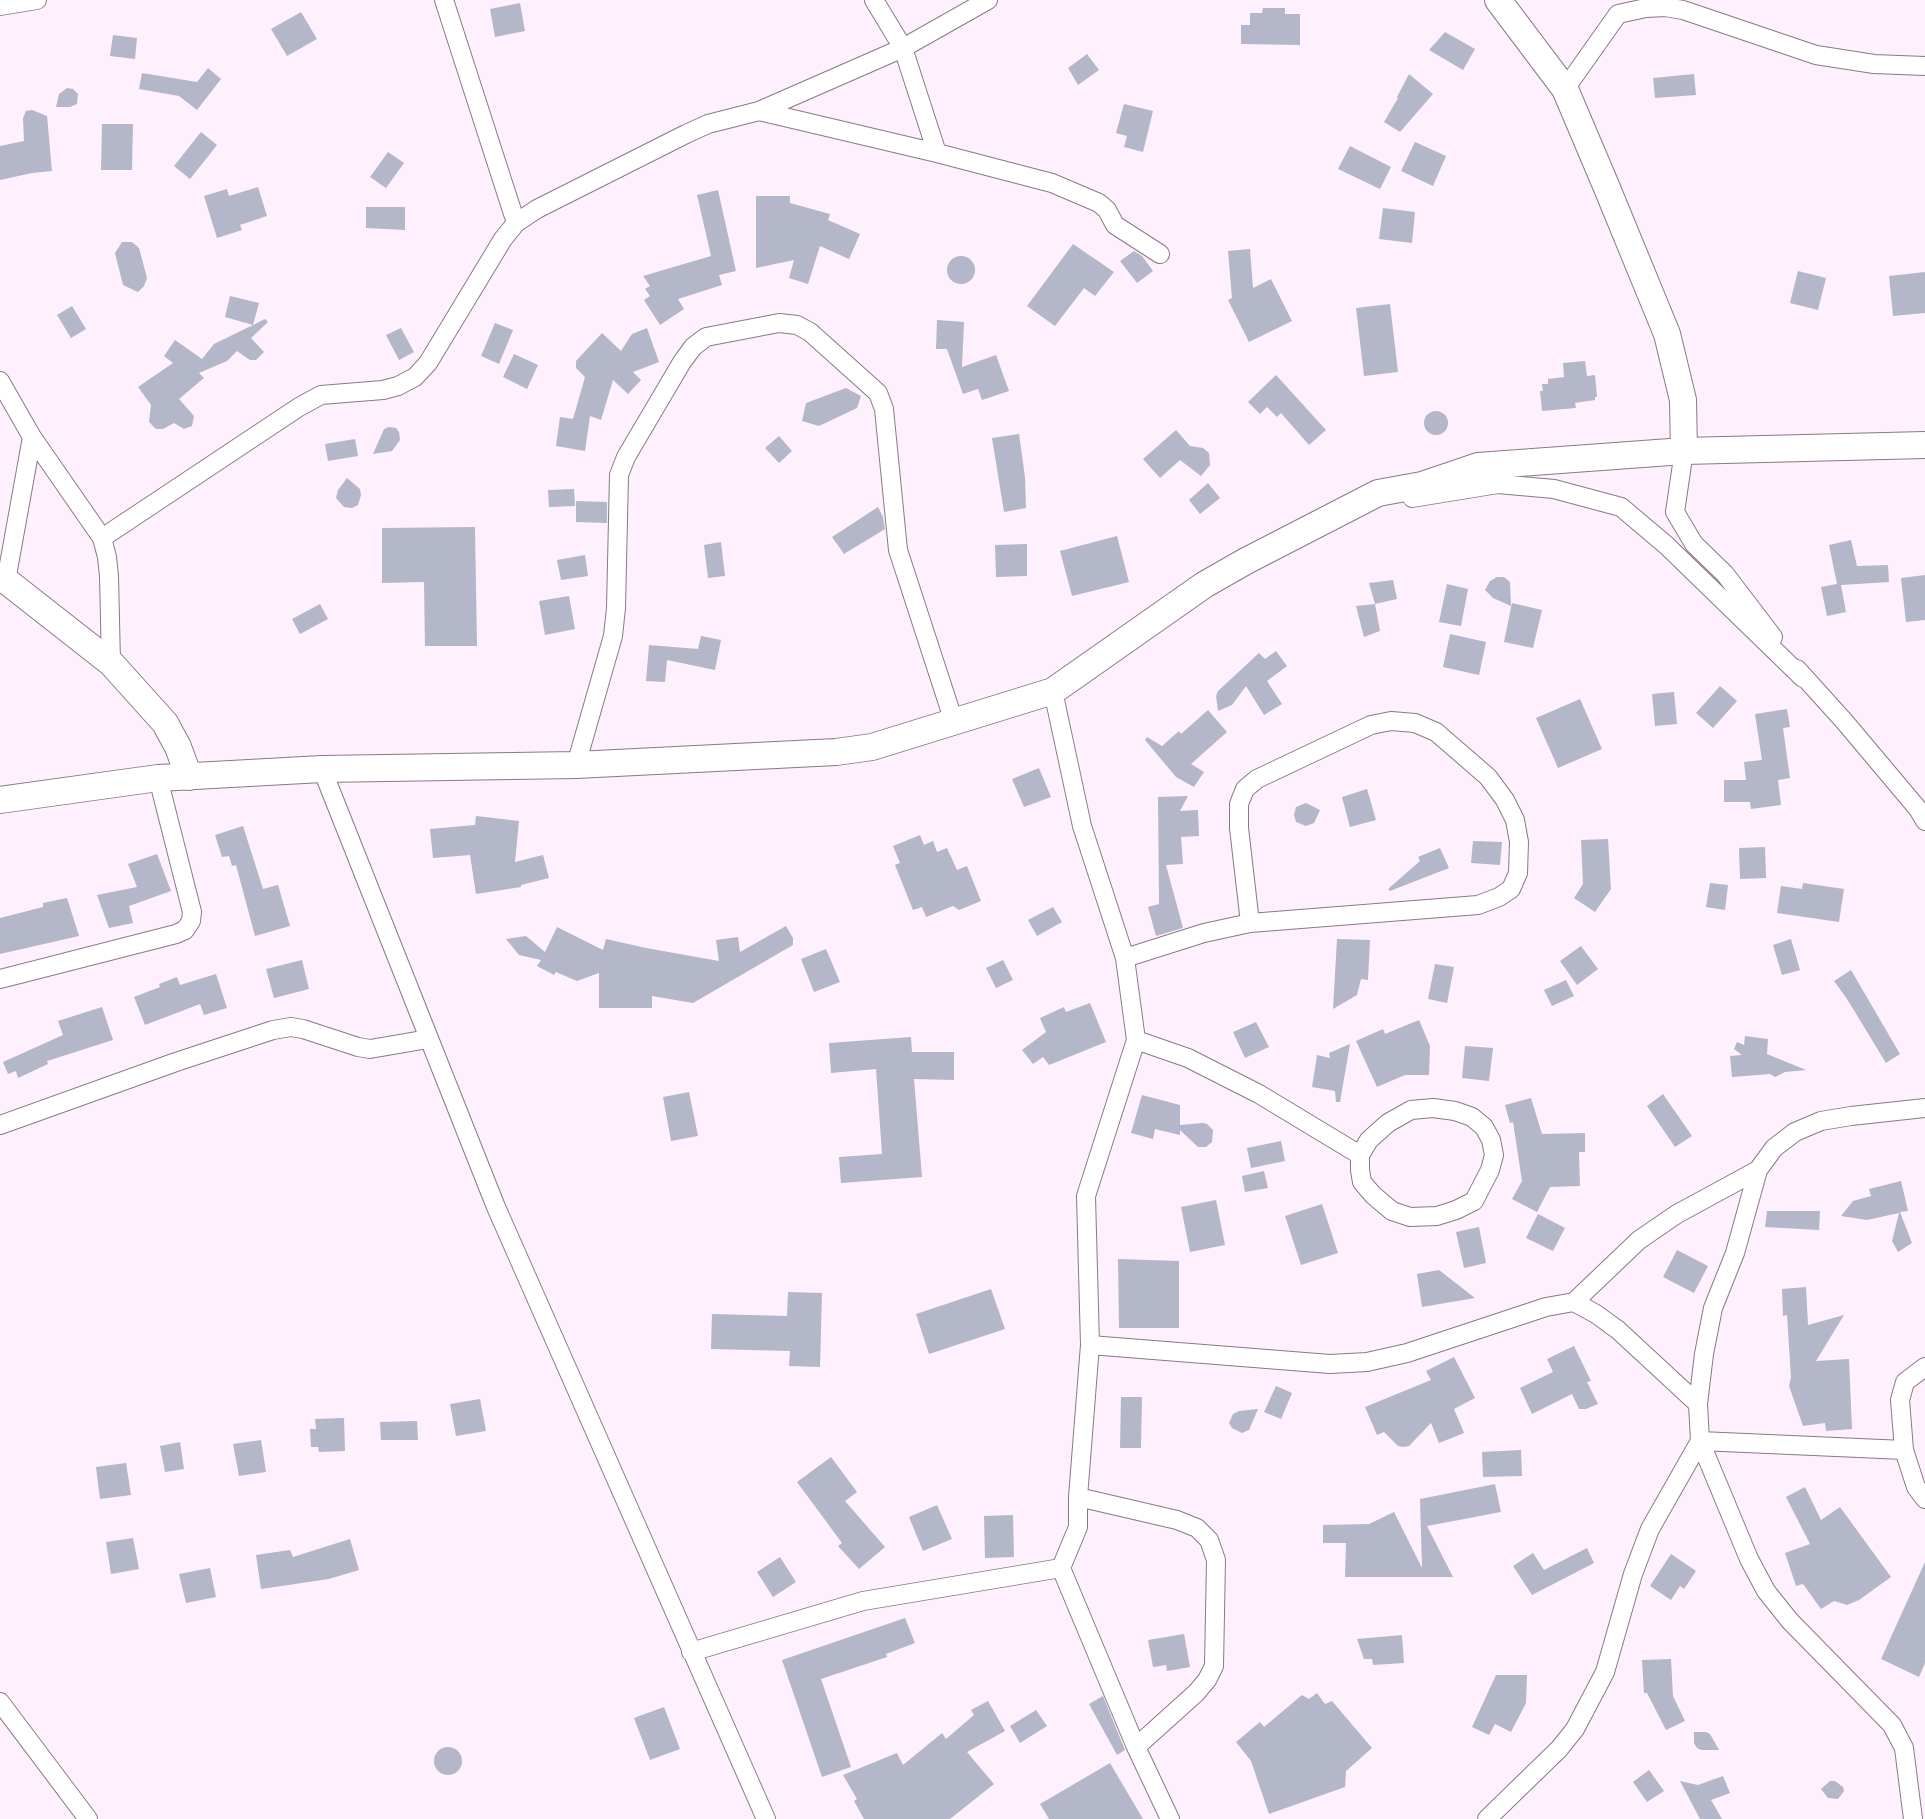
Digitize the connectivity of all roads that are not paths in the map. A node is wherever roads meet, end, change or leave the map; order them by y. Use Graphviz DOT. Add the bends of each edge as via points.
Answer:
graph roads {
  1 [pos="37,0"];
  2 [pos="444,0"];
  3 [pos="874,0"];
  4 [pos="988,0"];
  5 [pos="1498,0"];
  6 [pos="0,6"];
  7 [pos="1623,7"];
  8 [pos="903,48"];
  9 [pos="1925,66"];
  10 [pos="1565,89"];
  11 [pos="759,111"];
  12 [pos="938,153"];
  13 [pos="516,223"];
  14 [pos="1160,254"];
  15 [pos="0,381"];
  16 [pos="32,437"];
  17 [pos="1925,445"];
  18 [pos="1684,452"];
  19 [pos="1360,502"];
  20 [pos="102,538"];
  21 [pos="3,578"];
  22 [pos="111,663"];
  23 [pos="1803,678"];
  24 [pos="1053,691"];
  25 [pos="954,722"];
  26 [pos="576,765"];
  27 [pos="322,769"];
  28 [pos="189,777"];
  29 [pos="158,778"];
  30 [pos="0,800"];
  31 [pos="1925,821"];
  32 [pos="1250,923"];
  33 [pos="1125,958"];
  34 [pos="0,979"];
  35 [pos="428,1039"];
  36 [pos="1136,1040"];
  37 [pos="1925,1108"];
  38 [pos="0,1125"];
  39 [pos="1360,1155"];
  40 [pos="1758,1170"];
  41 [pos="1574,1302"];
  42 [pos="1090,1345"];
  43 [pos="1925,1367"];
  44 [pos="1698,1404"];
  45 [pos="1700,1442"];
  46 [pos="1904,1450"];
  47 [pos="1078,1497"];
  48 [pos="1925,1498"];
  49 [pos="1061,1568"];
  50 [pos="690,1652"];
  51 [pos="0,1702"];
  52 [pos="1136,1747"];
  53 [pos="88,1819"];
  54 [pos="765,1819"];
  55 [pos="1170,1819"];
  56 [pos="1487,1819"];
  57 [pos="1913,1819"];
  1 -- 6 [label="street"];
  2 -- 13 [label="street"];
  3 -- 8 [label="street"];
  4 -- 8 [label="street"];
  5 -- 10 [label="street"];
  7 -- 9 [label="street" via="1683,10 1816,55 1874,64"];
  7 -- 10 [label="street"];
  8 -- 11 [label="street"];
  8 -- 12 [label="street"];
  10 -- 18 [label="street" via="1666,334 1683,400"];
  11 -- 12 [label="street"];
  11 -- 13 [label="street" via="686,134"];
  12 -- 14 [label="street" via="1052,183 1085,196 1107,210 1115,225"];
  13 -- 20 [label="street" via="428,363 415,377 383,390 321,395"];
  15 -- 16 [label="street"];
  16 -- 20 [label="street"];
  16 -- 21 [label="street"];
  17 -- 18 [label="street"];
  18 -- 19 [label="street" via="1478,466 1422,485 1378,493"];
  18 -- 23 [label="street" via="1675,512 1694,544 1725,574"];
  19 -- 23 [label="street" via="1498,484 1554,489 1621,507"];
  19 -- 24 [label="street" via="1204,585"];
  20 -- 22 [label="street" via="109,576"];
  21 -- 22 [label="street"];
  22 -- 28 [label="street" via="165,723"];
  23 -- 31 [label="street" via="1844,721"];
  24 -- 25 [label="street"];
  24 -- 33 [label="street" via="1082,825"];
  25 -- 26 [label="street" via="872,747 836,752"];
  25 -- 26 [label="street" via="898,550 884,409 878,393 810,332 797,325 779,323 706,337 693,347 626,458 619,475 614,636"];
  26 -- 27 [label="street"];
  27 -- 28 [label="street"];
  27 -- 35 [label="street"];
  28 -- 29 [label="street"];
  29 -- 30 [label="street"];
  29 -- 34 [label="street" via="192,912 192,921 185,930"];
  32 -- 32 [label="street" via="1239,828 1239,804 1245,789 1257,779 1371,725 1391,721 1416,723 1436,732 1488,777 1515,820 1518,873 1511,889 1499,897 1478,905"];
  32 -- 33 [label="street"];
  33 -- 36 [label="street"];
  35 -- 38 [label="street" via="370,1049 303,1029 273,1030"];
  35 -- 50 [label="street" via="501,1218"];
  36 -- 39 [label="street" via="1188,1058 1249,1089"];
  36 -- 42 [label="street" via="1086,1196"];
  37 -- 40 [label="street" via="1821,1121 1795,1132 1773,1148"];
  39 -- 39 [label="street" via="1362,1182 1392,1211 1410,1217 1437,1216 1474,1202 1494,1155 1484,1127 1472,1117 1433,1108 1411,1110 1388,1123 1369,1140"];
  40 -- 41 [label="street" via="1677,1214 1639,1240"];
  40 -- 44 [label="street" via="1735,1253 1713,1308"];
  41 -- 42 [label="street" via="1367,1362 1299,1363"];
  41 -- 44 [label="street" via="1618,1330"];
  42 -- 47 [label="street"];
  43 -- 46 [label="street" via="1905,1382 1900,1400"];
  44 -- 45 [label="street"];
  45 -- 46 [label="street"];
  45 -- 56 [label="street" via="1650,1529 1605,1672 1580,1721 1558,1749"];
  45 -- 57 [label="street" via="1766,1591 1790,1621 1892,1725 1904,1748"];
  46 -- 48 [label="street" via="1916,1487"];
  47 -- 49 [label="street" via="1078,1527"];
  47 -- 52 [label="street" via="1197,1528 1209,1540 1216,1560 1214,1666 1196,1693"];
  49 -- 50 [label="street" via="863,1601"];
  49 -- 52 [label="street"];
  50 -- 54 [label="street"];
  51 -- 53 [label="street"];
  52 -- 55 [label="street"];
}
